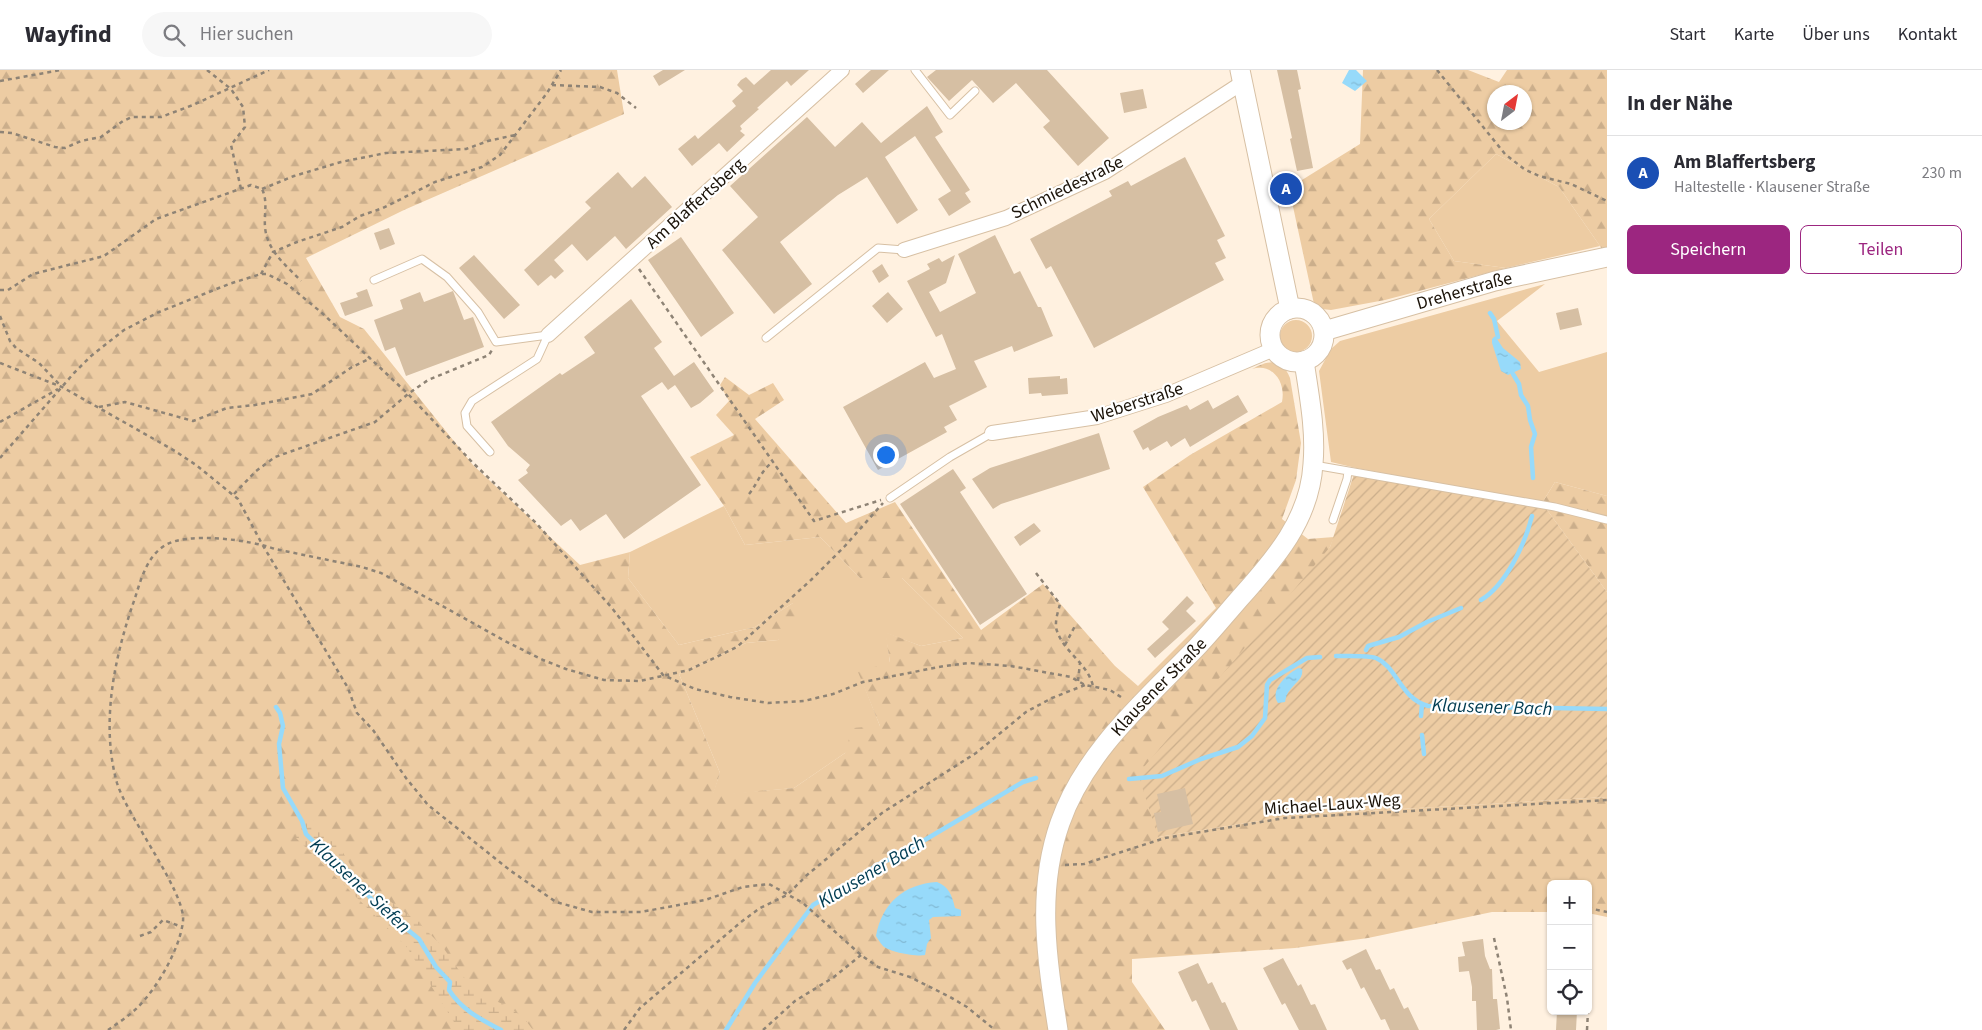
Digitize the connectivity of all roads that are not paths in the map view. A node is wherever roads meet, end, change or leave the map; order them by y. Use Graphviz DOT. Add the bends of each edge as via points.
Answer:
graph roads {
  1 [pos="842,70"];
  2 [pos="915,70"];
  3 [pos="1241,77"];
  4 [pos="975,91"];
  5 [pos="904,250"];
  6 [pos="1607,257"];
  7 [pos="374,280"];
  8 [pos="1290,309"];
  9 [pos="1324,331"];
  10 [pos="548,336"];
  11 [pos="766,338"];
  12 [pos="1274,349"];
  13 [pos="1304,362"];
  14 [pos="992,433"];
  15 [pos="490,452"];
  16 [pos="1314,465"];
  17 [pos="1348,471"];
  18 [pos="890,498"];
  19 [pos="1333,520"];
  20 [pos="1607,520"];
  21 [pos="1058,1030"];
  1 -- 10 [label="street, Am Blaffertsberg"];
  2 -- 4 [label="lane" via="950,115"];
  3 -- 5 [label="street, Schmiedestraße" via="1105,172 1006,218"];
  3 -- 8 [label="main road"];
  5 -- 11 [label="lane" via="878,248"];
  6 -- 9 [label="main road, Dreherstraße" via="1495,281"];
  7 -- 10 [label="lane" via="422,259 447,277 478,312 496,342"];
  8 -- 9 [label="main road" via="1308,310 1321,322"];
  8 -- 12 [label="main road" via="1278,316 1271,329"];
  9 -- 13 [label="main road" via="1322,347"];
  10 -- 15 [label="lane" via="537,359 472,401 465,413 466,426"];
  12 -- 13 [label="main road" via="1287,360"];
  12 -- 14 [label="street, Weberstraße" via="1166,395 1097,418"];
  13 -- 16 [label="main road, Klausener Straße" via="1311,408"];
  14 -- 18 [label="lane"];
  16 -- 17 [label="lane"];
  16 -- 21 [label="main road, Klausener Straße" via="1298,521 1273,562 1107,741 1078,785 1060,822 1049,865 1044,904"];
  17 -- 19 [label="lane"];
  17 -- 20 [label="lane" via="1555,507"];
}
